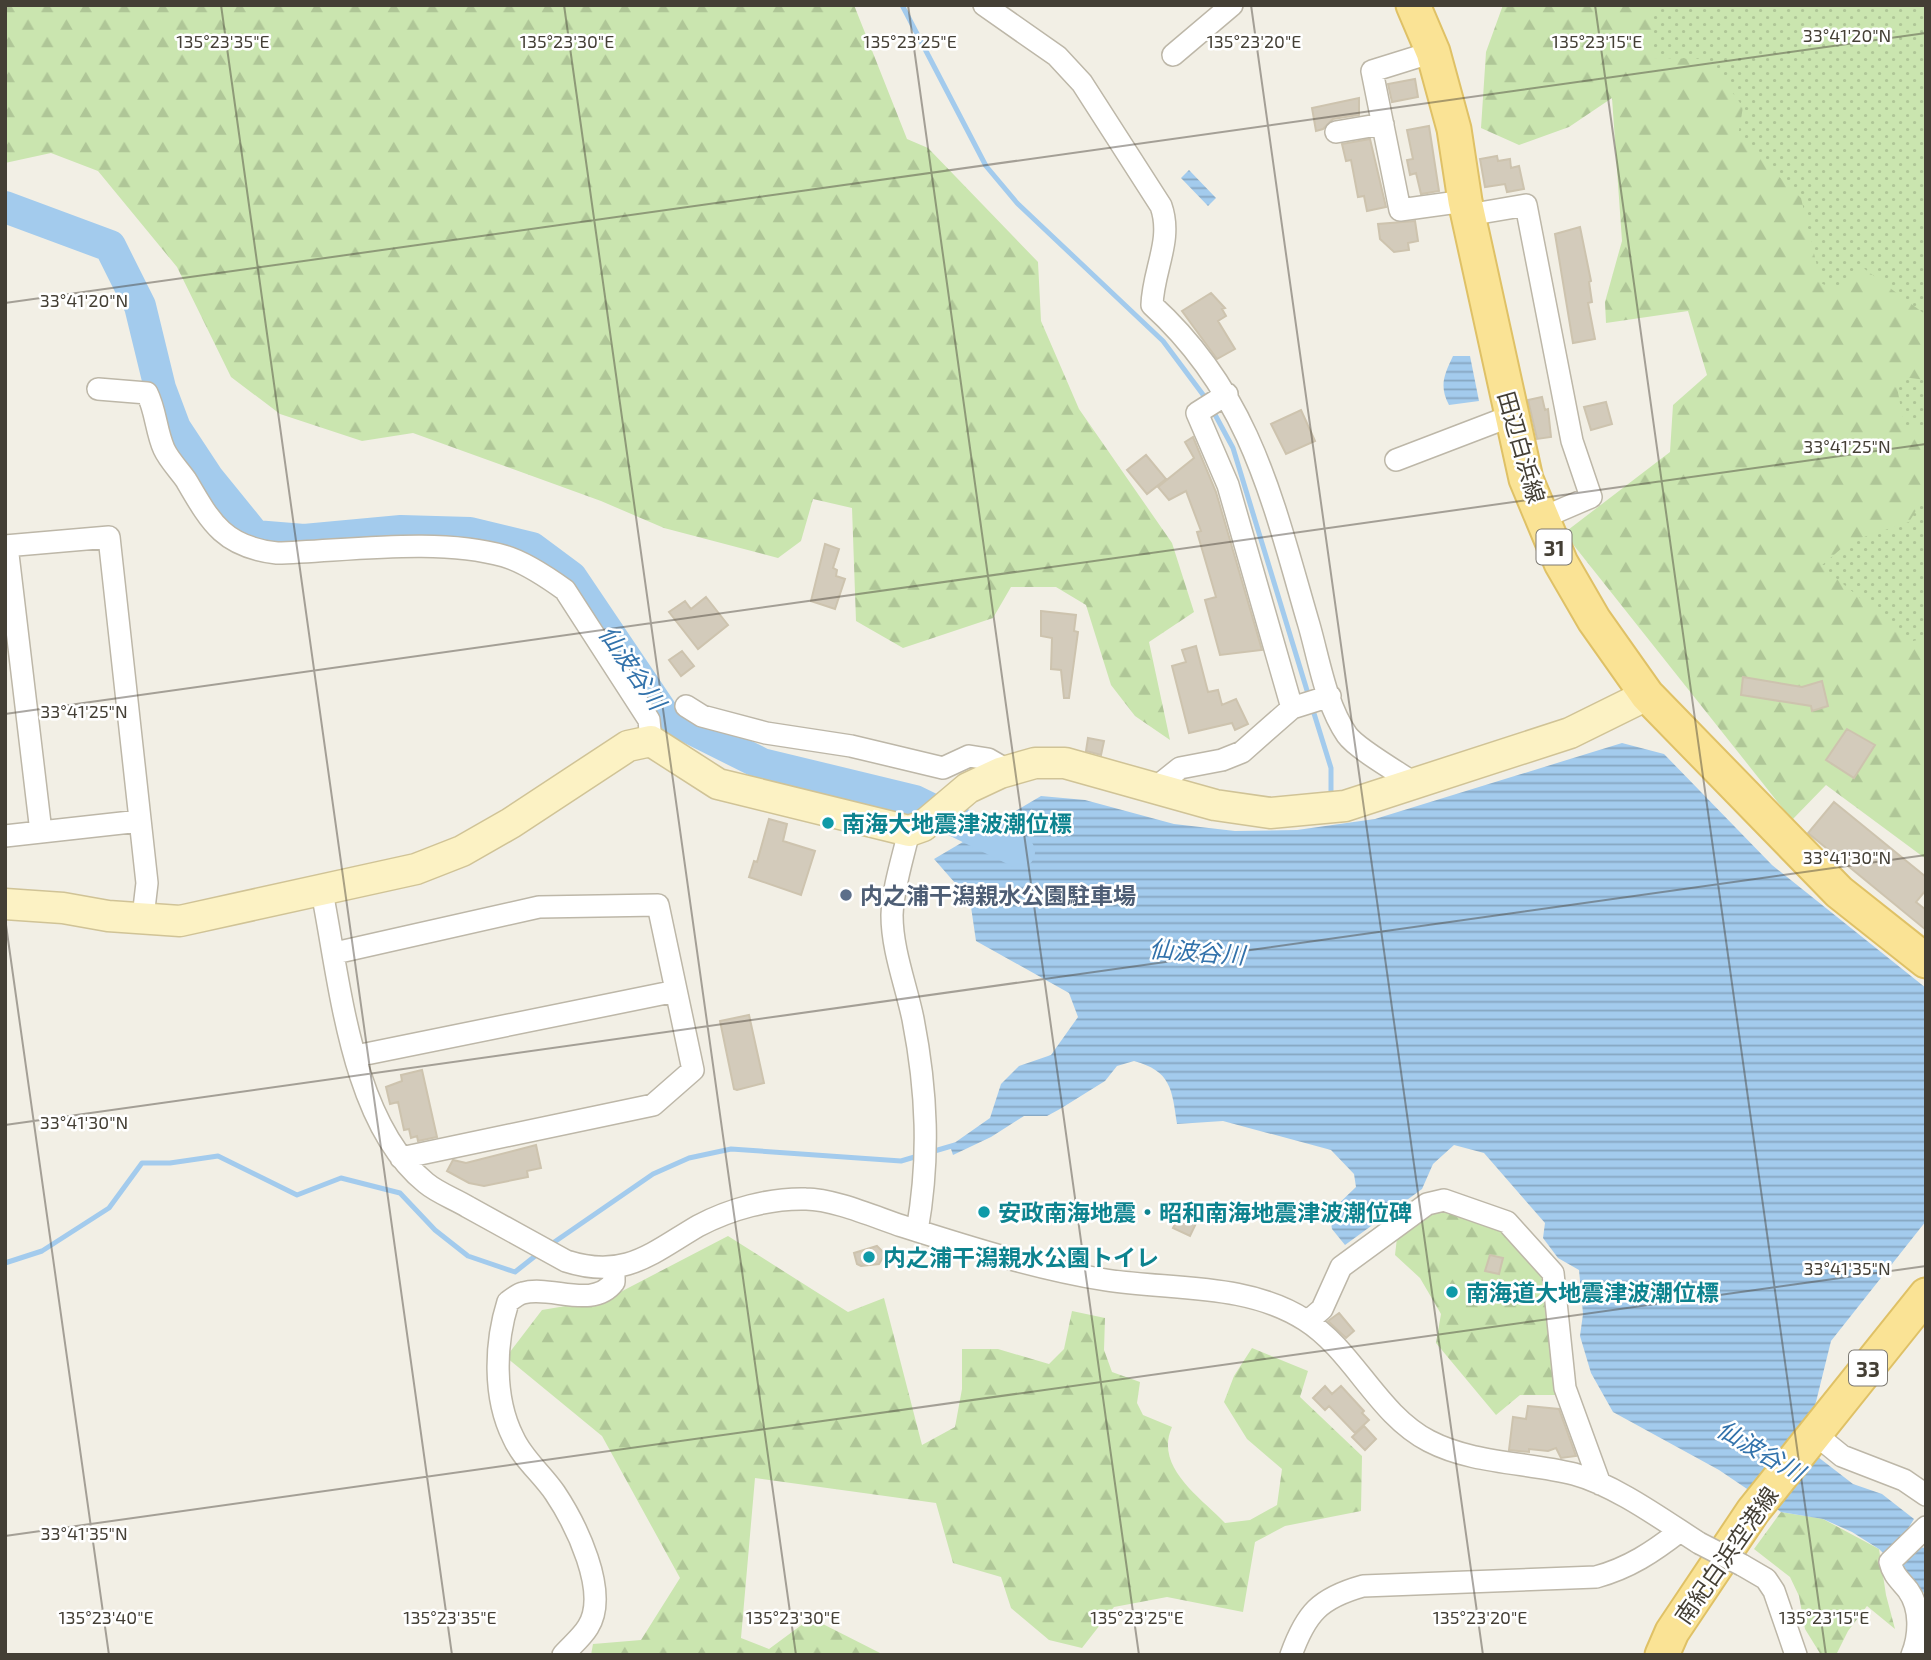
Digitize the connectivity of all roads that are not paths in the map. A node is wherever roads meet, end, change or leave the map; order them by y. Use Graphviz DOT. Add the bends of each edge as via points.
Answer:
graph roads {
  1 [pos="985,5"];
  2 [pos="1232,5"];
  3 [pos="1413,5"];
  4 [pos="1204,14"];
  5 [pos="1433,52"];
  6 [pos="1174,55"];
  7 [pos="1383,124"];
  8 [pos="1336,132"];
  9 [pos="1467,208"];
  10 [pos="98,389"];
  11 [pos="1216,400"];
  12 [pos="1511,416"];
  13 [pos="1396,460"];
  14 [pos="1542,518"];
  15 [pos="6,546"];
  16 [pos="1647,695"];
  17 [pos="1326,697"];
  18 [pos="686,706"];
  19 [pos="1296,706"];
  20 [pos="651,741"];
  21 [pos="1003,771"];
  22 [pos="1417,785"];
  23 [pos="1155,788"];
  24 [pos="141,821"];
  25 [pos="916,829"];
  26 [pos="41,832"];
  27 [pos="5,836"];
  28 [pos="322,892"];
  29 [pos="5,904"];
  30 [pos="142,917"];
  31 [pos="335,953"];
  32 [pos="1926,961"];
  33 [pos="676,991"];
  34 [pos="356,1056"];
  35 [pos="401,1158"];
  36 [pos="917,1231"];
  37 [pos="614,1266"];
  38 [pos="1926,1295"];
  39 [pos="1308,1321"];
  40 [pos="1813,1437"];
  41 [pos="1600,1484"];
  42 [pos="1926,1495"];
  43 [pos="1680,1531"];
  44 [pos="1921,1532"];
  45 [pos="563,1655"];
  46 [pos="1291,1655"];
  47 [pos="1662,1655"];
  48 [pos="1796,1655"];
  49 [pos="1912,1655"];
  1 -- 11 [label="street" via="1057,56 1082,83 1136,163 1167,222 1152,305 1175,326"];
  2 -- 4 [label="street"];
  3 -- 5 [label="main road, 田辺白浜線 / 31"];
  4 -- 6 [label="street"];
  5 -- 7 [label="street" via="1372,71"];
  5 -- 9 [label="main road, 田辺白浜線 / 31" via="1454,129"];
  7 -- 8 [label="street"];
  7 -- 9 [label="street" via="1400,210"];
  9 -- 12 [label="main road, 田辺白浜線 / 31"];
  9 -- 14 [label="street" via="1526,205 1572,441 1591,497"];
  10 -- 20 [label="street" via="147,393 164,450 202,511 233,542 252,551 457,546 506,556 548,578 565,590 649,720"];
  11 -- 17 [label="street" via="1262,466"];
  11 -- 19 [label="street" via="1197,413 1227,485"];
  12 -- 13 [label="street"];
  12 -- 14 [label="main road, 田辺白浜線 / 31" via="1526,479"];
  14 -- 16 [label="main road, 田辺白浜線 / 31" via="1560,563 1587,609"];
  15 -- 24 [label="street" via="109,537"];
  15 -- 26 [label="street"];
  16 -- 22 [label="street" via="1570,733"];
  16 -- 32 [label="main road, 田辺白浜線 / 31" via="1839,892"];
  17 -- 19 [label="street"];
  17 -- 22 [label="street" via="1348,737"];
  18 -- 21 [label="street" via="702,716 766,733 850,746 943,768 968,756 988,759"];
  19 -- 23 [label="street" via="1242,751 1180,768"];
  20 -- 25 [label="street" via="718,784"];
  20 -- 28 [label="street" via="628,746 462,850 416,869"];
  21 -- 23 [label="street" via="1035,763 1065,764"];
  21 -- 25 [label="street" via="968,788"];
  22 -- 23 [label="street" via="1310,811 1270,813 1215,805"];
  24 -- 26 [label="street"];
  24 -- 30 [label="street" via="147,883"];
  25 -- 36 [label="street" via="892,915 923,1072 928,1126"];
  26 -- 27 [label="street"];
  28 -- 30 [label="street" via="180,921"];
  28 -- 31 [label="street"];
  29 -- 30 [label="street"];
  31 -- 33 [label="street" via="539,907 658,905"];
  31 -- 34 [label="street"];
  33 -- 34 [label="street"];
  33 -- 35 [label="street" via="693,1070 653,1105"];
  34 -- 35 [label="street" via="369,1101"];
  35 -- 37 [label="street" via="427,1184 566,1261"];
  36 -- 37 [label="street" via="808,1199 766,1203 732,1211 664,1250"];
  36 -- 39 [label="street" via="1105,1280 1256,1299 1277,1304"];
  37 -- 45 [label="street" via="614,1282 597,1293 522,1293 508,1301 500,1325 501,1406 513,1439 556,1494 591,1566 595,1586 589,1626"];
  38 -- 40 [label="main road, 南紀白浜空港線 / 33"];
  39 -- 41 [label="street" via="1403,1423 1429,1441 1461,1453 1576,1475"];
  39 -- 41 [label="street" via="1322,1309 1341,1267 1427,1204 1444,1200 1507,1222 1553,1273 1565,1388"];
  40 -- 42 [label="street"];
  40 -- 47 [label="main road, 南紀白浜空港線 / 33" via="1753,1511 1677,1624"];
  41 -- 43 [label="street"];
  43 -- 46 [label="street" via="1653,1553 1597,1577 1363,1586 1332,1595 1306,1620"];
  43 -- 48 [label="street, bridge" via="1766,1579"];
  44 -- 49 [label="street" via="1890,1562 1916,1605"];
}
